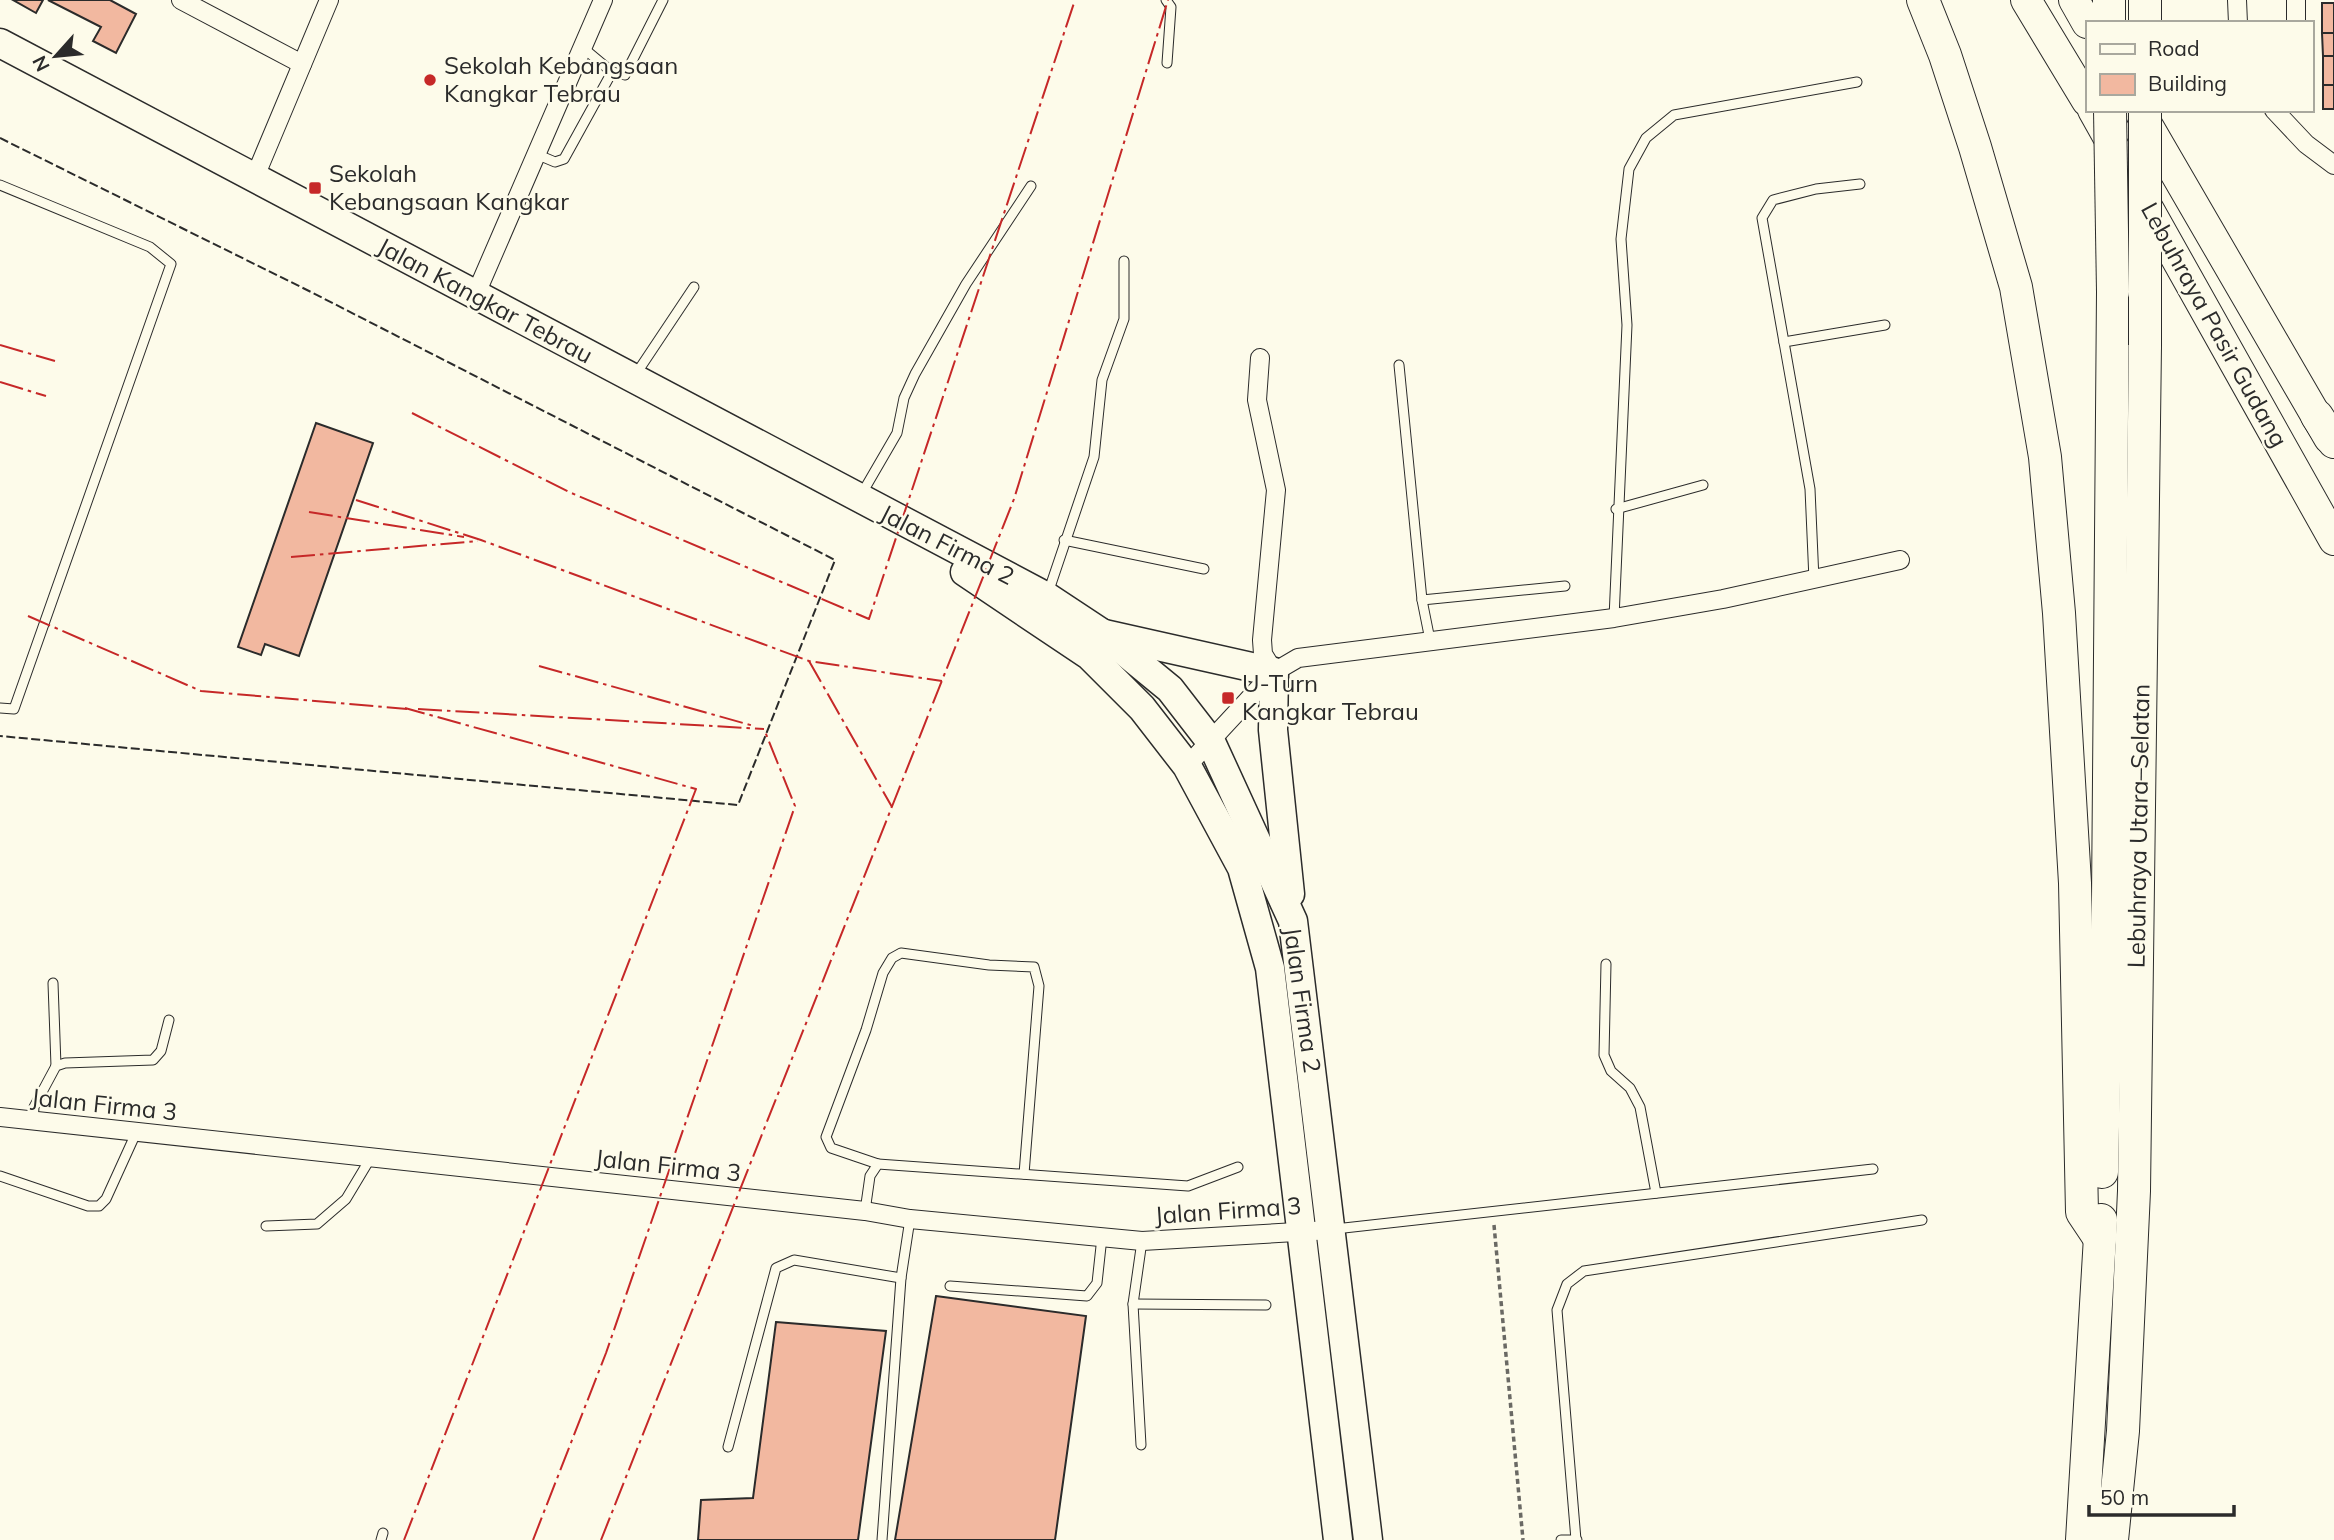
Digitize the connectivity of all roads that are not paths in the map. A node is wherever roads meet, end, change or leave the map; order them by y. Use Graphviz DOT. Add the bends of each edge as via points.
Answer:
graph roads {
  1 [pos="181,0"];
  2 [pos="329,0"];
  3 [pos="603,0"];
  4 [pos="663,0"];
  5 [pos="1166,0"];
  6 [pos="1923,0"];
  7 [pos="2026,0"];
  8 [pos="2074,0"];
  9 [pos="2109,0"];
  10 [pos="2146,0"];
  11 [pos="2237,0"];
  12 [pos="2295,0"];
  13 [pos="2086,21"];
  14 [pos="2109,21"];
  15 [pos="2145,21"];
  16 [pos="2238,21"];
  17 [pos="2296,21"];
  18 [pos="0,43"];
  19 [pos="582,47"];
  20 [pos="1167,63"];
  21 [pos="302,64"];
  22 [pos="612,72"];
  23 [pos="1857,82"];
  24 [pos="2086,99"];
  25 [pos="2094,112"];
  26 [pos="2110,112"];
  27 [pos="2139,112"];
  28 [pos="2145,112"];
  29 [pos="2277,112"];
  30 [pos="536,154"];
  31 [pos="2334,165"];
  32 [pos="254,179"];
  33 [pos="1860,184"];
  34 [pos="0,185"];
  35 [pos="1031,186"];
  36 [pos="1124,261"];
  37 [pos="694,287"];
  38 [pos="475,296"];
  39 [pos="1885,325"];
  40 [pos="1784,342"];
  41 [pos="1260,358"];
  42 [pos="1399,365"];
  43 [pos="634,378"];
  44 [pos="2328,435"];
  45 [pos="1703,485"];
  46 [pos="859,500"];
  47 [pos="1616,509"];
  48 [pos="1064,540"];
  49 [pos="2334,540"];
  50 [pos="1900,560"];
  51 [pos="1204,569"];
  52 [pos="1814,580"];
  53 [pos="1565,586"];
  54 [pos="1422,600"];
  55 [pos="1042,609"];
  56 [pos="1614,618"];
  57 [pos="1103,634"];
  58 [pos="1430,640"];
  59 [pos="1275,672"];
  60 [pos="0,708"];
  61 [pos="1211,742"];
  62 [pos="1187,766"];
  63 [pos="1293,921"];
  64 [pos="1605,964"];
  65 [pos="54,984"];
  66 [pos="169,1020"];
  67 [pos="56,1066"];
  68 [pos="0,1117"];
  69 [pos="33,1121"];
  70 [pos="136,1133"];
  71 [pos="370,1159"];
  72 [pos="878,1164"];
  73 [pos="1238,1167"];
  74 [pos="1873,1169"];
  75 [pos="1024,1174"];
  76 [pos="0,1176"];
  77 [pos="1656,1193"];
  78 [pos="865,1211"];
  79 [pos="910,1219"];
  80 [pos="1923,1220"];
  81 [pos="266,1226"];
  82 [pos="1302,1230"];
  83 [pos="1331,1230"];
  84 [pos="1102,1237"];
  85 [pos="2100,1239"];
  86 [pos="1142,1241"];
  87 [pos="901,1278"];
  88 [pos="950,1286"];
  89 [pos="1133,1304"];
  90 [pos="1266,1305"];
  91 [pos="1140,1445"];
  92 [pos="728,1447"];
  93 [pos="882,1540"];
  94 [pos="1338,1540"];
  95 [pos="1368,1540"];
  96 [pos="1561,1540"];
  97 [pos="1576,1540"];
  98 [pos="2082,1540"];
  99 [pos="2112,1540"];
  1 -- 21 [label="street"];
  2 -- 21 [label="street"];
  3 -- 19 [label="street"];
  4 -- 22 [label="lane" via="625,75"];
  5 -- 20 [label="lane" via="1171,7"];
  6 -- 85 [label="highway" via="1971,134 2016,288 2045,457 2075,883 2082,1212"];
  7 -- 24 [label="highway"];
  8 -- 13 [label="highway"];
  9 -- 14 [label="highway"];
  10 -- 15 [label="highway"];
  11 -- 16 [label="street"];
  12 -- 17 [label="street"];
  18 -- 32 [label="main road, Jalan Kangkar Tebrau"];
  19 -- 22 [label="lane"];
  19 -- 30 [label="street"];
  21 -- 32 [label="street"];
  22 -- 30 [label="lane" via="564,159 555,162"];
  23 -- 47 [label="lane" via="1674,115 1646,138 1629,169 1621,239 1627,325"];
  25 -- 49 [label="highway, Lebuhraya Pasir Gudang"];
  26 -- 85 [label="highway, Lebuhraya Utara–Selatan, bridge" via="2108,900"];
  27 -- 44 [label="highway, Lebuhraya Pasir Gudang"];
  28 -- 99 [label="highway, Lebuhraya Utara–Selatan, bridge" via="2134,1191 2123,1431"];
  29 -- 31 [label="street" via="2306,144"];
  30 -- 38 [label="street"];
  32 -- 38 [label="main road, Jalan Kangkar Tebrau"];
  33 -- 40 [label="lane" via="1773,200 1762,218"];
  34 -- 60 [label="lane" via="150,247 171,264 14,709"];
  35 -- 46 [label="lane" via="966,284 915,374 904,398 897,433"];
  36 -- 48 [label="lane" via="1124,319 1102,380 1094,457"];
  37 -- 43 [label="lane"];
  38 -- 43 [label="main road, Jalan Kangkar Tebrau"];
  39 -- 40 [label="lane"];
  40 -- 52 [label="lane" via="1810,489"];
  41 -- 59 [label="street" via="1257,400 1276,490 1262,640 1263,654"];
  42 -- 54 [label="lane"];
  43 -- 46 [label="main road, Jalan Kangkar Tebrau"];
  45 -- 47 [label="lane"];
  46 -- 55 [label="main road, Jalan Firma 2"];
  47 -- 56 [label="lane"];
  48 -- 51 [label="lane"];
  48 -- 55 [label="lane"];
  50 -- 52 [label="street"];
  52 -- 56 [label="street"];
  53 -- 54 [label="lane"];
  54 -- 58 [label="lane"];
  55 -- 57 [label="main road, Jalan Firma 2"];
  55 -- 62 [label="main road, Jalan Firma 2" via="1142,708"];
  56 -- 58 [label="street"];
  57 -- 59 [label="main road"];
  57 -- 61 [label="main road, Jalan Firma 2" via="1170,689"];
  58 -- 59 [label="street" via="1317,653"];
  59 -- 61 [label="street"];
  59 -- 63 [label="main road" via="1273,730"];
  61 -- 62 [label="street"];
  61 -- 63 [label="main road, Jalan Firma 2"];
  62 -- 82 [label="main road, Jalan Firma 2" via="1242,868 1270,968"];
  63 -- 83 [label="main road, Jalan Firma 2"];
  64 -- 77 [label="lane" via="1604,1055 1640,1107"];
  65 -- 67 [label="lane"];
  66 -- 67 [label="lane" via="161,1051 153,1060"];
  67 -- 69 [label="lane" via="34,1107"];
  68 -- 69 [label="street, Jalan Firma 3"];
  69 -- 70 [label="street, Jalan Firma 3"];
  70 -- 71 [label="street, Jalan Firma 3"];
  70 -- 76 [label="lane" via="99,1206"];
  71 -- 78 [label="street, Jalan Firma 3"];
  71 -- 81 [label="lane" via="346,1199 317,1224"];
  72 -- 75 [label="lane"];
  72 -- 75 [label="lane" via="831,1148 826,1137 883,973 901,953 1034,967 1037,972"];
  72 -- 78 [label="lane" via="870,1176"];
  73 -- 75 [label="lane" via="1188,1186"];
  74 -- 77 [label="lane"];
  77 -- 83 [label="lane"];
  78 -- 79 [label="street, Jalan Firma 3"];
  79 -- 84 [label="street, Jalan Firma 3"];
  79 -- 87 [label="lane"];
  80 -- 97 [label="lane" via="1584,1271 1567,1284 1557,1310"];
  82 -- 83 [label="street, Jalan Firma 3"];
  82 -- 86 [label="street, Jalan Firma 3"];
  82 -- 94 [label="main road, Jalan Firma 2"];
  83 -- 95 [label="main road, Jalan Firma 2"];
  84 -- 86 [label="street, Jalan Firma 3"];
  84 -- 88 [label="lane" via="1097,1283 1087,1296"];
  85 -- 98 [label="highway, Lebuhraya Utara–Selatan"];
  86 -- 89 [label="lane"];
  87 -- 92 [label="lane" via="794,1259 776,1268"];
  87 -- 93 [label="lane"];
  89 -- 90 [label="lane"];
  89 -- 91 [label="lane"];
  96 -- 97 [label="lane"];
}
